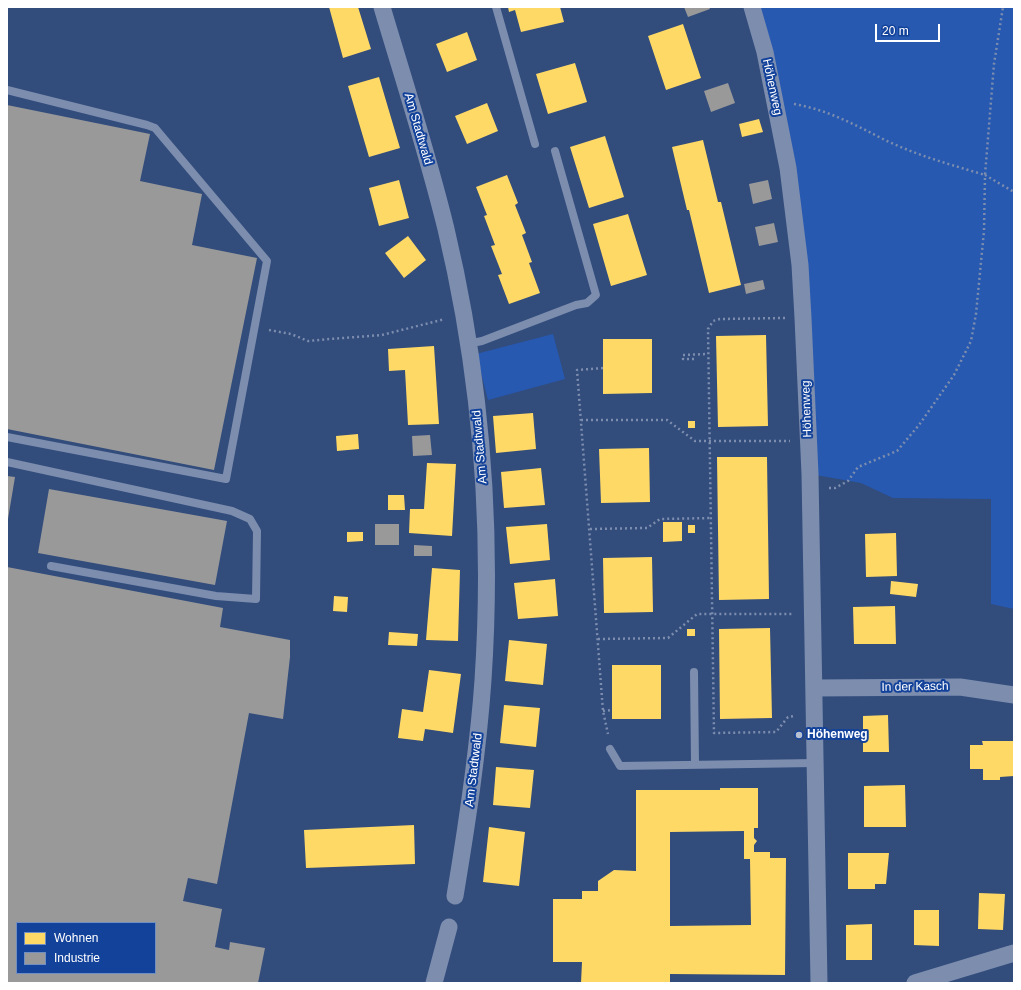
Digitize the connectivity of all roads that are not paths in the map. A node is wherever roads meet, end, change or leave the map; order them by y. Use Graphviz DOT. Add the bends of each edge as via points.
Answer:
graph roads {
  1 [pos="382,7"];
  2 [pos="496,7"];
  3 [pos="752,7"];
  4 [pos="7,90"];
  5 [pos="535,144"];
  6 [pos="555,151"];
  7 [pos="467,344"];
  8 [pos="7,437"];
  9 [pos="7,462"];
  10 [pos="51,566"];
  11 [pos="694,672"];
  12 [pos="815,688"];
  13 [pos="1014,695"];
  14 [pos="610,749"];
  15 [pos="815,763"];
  16 [pos="695,764"];
  17 [pos="455,896"];
  18 [pos="449,927"];
  19 [pos="1014,953"];
  20 [pos="434,983"];
  21 [pos="819,983"];
  22 [pos="918,983"];
  1 -- 7 [label="street, Am Stadtwald" via="446,230"];
  2 -- 5 [label="lane"];
  3 -- 12 [label="street, Höhenweg" via="765,52 788,168 800,265"];
  4 -- 8 [label="lane" via="147,124 159,131 267,261 226,479"];
  6 -- 7 [label="lane" via="596,295 587,303 576,304 482,341"];
  7 -- 17 [label="street, Am Stadtwald" via="479,430 485,510 484,634 477,745"];
  9 -- 10 [label="lane" via="232,511 250,519 257,530 256,599 216,596"];
  11 -- 16 [label="lane"];
  12 -- 13 [label="street, In der Kasch" via="960,687"];
  12 -- 15 [label="street, Höhenweg"];
  14 -- 16 [label="lane" via="620,766"];
  15 -- 16 [label="lane"];
  15 -- 21 [label="street, Höhenweg"];
  18 -- 20 [label="street"];
  19 -- 22 [label="street"];
}
